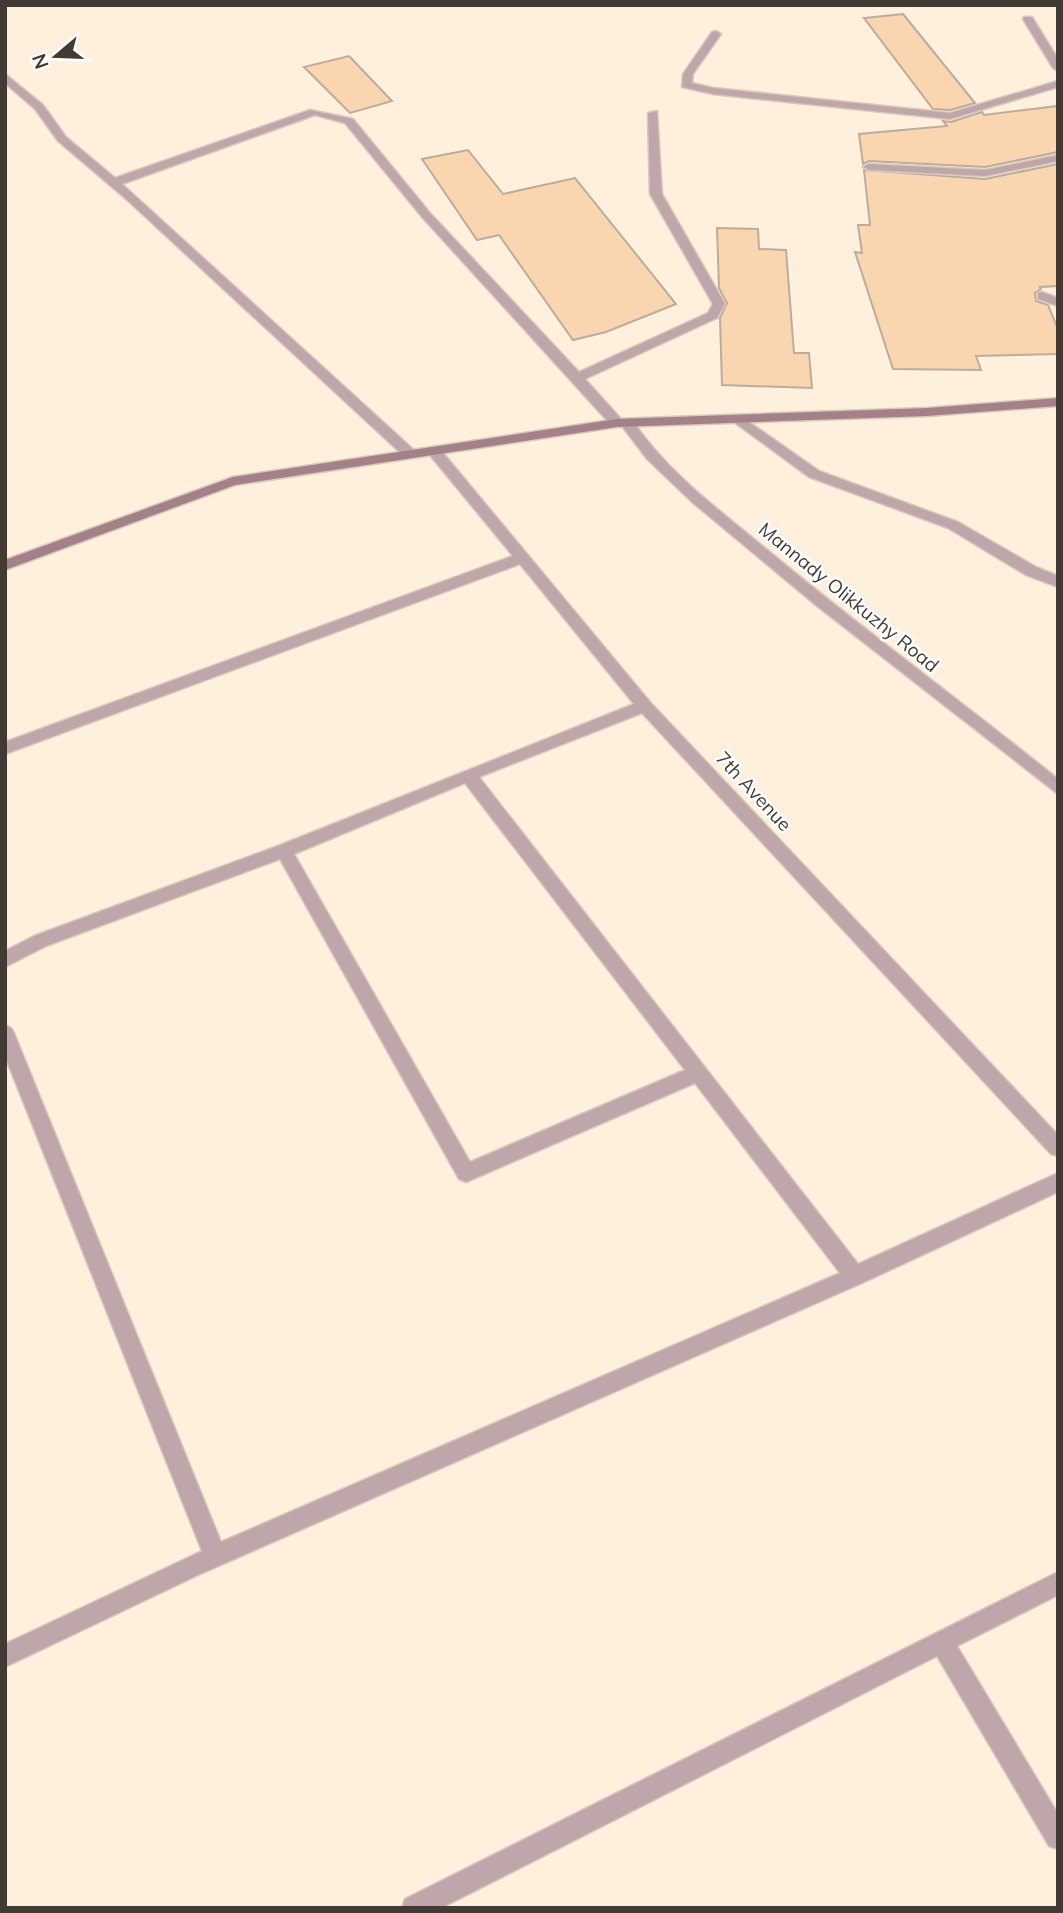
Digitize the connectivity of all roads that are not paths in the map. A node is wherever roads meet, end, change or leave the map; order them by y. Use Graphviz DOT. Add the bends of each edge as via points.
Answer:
graph roads {
  1 [pos="1028,19"];
  2 [pos="716,34"];
  3 [pos="1058,68"];
  4 [pos="5,77"];
  5 [pos="1058,84"];
  6 [pos="653,113"];
  7 [pos="1058,159"];
  8 [pos="869,167"];
  9 [pos="113,183"];
  10 [pos="1042,296"];
  11 [pos="1058,302"];
  12 [pos="577,378"];
  13 [pos="1058,402"];
  14 [pos="739,419"];
  15 [pos="622,423"];
  16 [pos="434,451"];
  17 [pos="410,454"];
  18 [pos="523,558"];
  19 [pos="5,565"];
  20 [pos="1058,582"];
  21 [pos="645,706"];
  22 [pos="5,748"];
  23 [pos="468,775"];
  24 [pos="1058,788"];
  25 [pos="284,851"];
  26 [pos="5,960"];
  27 [pos="5,1033"];
  28 [pos="698,1073"];
  29 [pos="1058,1148"];
  30 [pos="1058,1182"];
  31 [pos="855,1276"];
  32 [pos="215,1556"];
  33 [pos="1058,1583"];
  34 [pos="941,1642"];
  35 [pos="5,1656"];
  36 [pos="1058,1837"];
  37 [pos="414,1908"];
  1 -- 3 [label="street"];
  2 -- 5 [label="street" via="693,66 686,85 950,116"];
  4 -- 9 [label="street" via="39,107 62,139"];
  6 -- 12 [label="street" via="656,194 719,304 713,314"];
  7 -- 8 [label="street" via="985,173"];
  9 -- 12 [label="street, Mannady Olikkuzhy Road" via="314,112 349,121 426,215"];
  9 -- 17 [label="street"];
  10 -- 11 [label="street"];
  12 -- 15 [label="street, Mannady Olikkuzhy Road"];
  13 -- 14 [label="main road"];
  14 -- 15 [label="main road"];
  14 -- 20 [label="street" via="814,474 953,526"];
  15 -- 16 [label="main road"];
  15 -- 24 [label="street, Mannady Olikkuzhy Road" via="725,522"];
  16 -- 17 [label="main road"];
  16 -- 18 [label="street, 7th Avenue"];
  17 -- 19 [label="main road" via="233,481"];
  18 -- 21 [label="street, 7th Avenue"];
  18 -- 22 [label="street"];
  21 -- 23 [label="street"];
  21 -- 29 [label="street, 7th Avenue"];
  23 -- 25 [label="street"];
  23 -- 28 [label="street"];
  25 -- 26 [label="street" via="40,942"];
  25 -- 28 [label="street" via="466,1173"];
  27 -- 32 [label="street"];
  28 -- 31 [label="street"];
  30 -- 31 [label="street"];
  31 -- 32 [label="street"];
  32 -- 35 [label="street"];
  33 -- 34 [label="street"];
  34 -- 36 [label="street"];
  34 -- 37 [label="street"];
}
